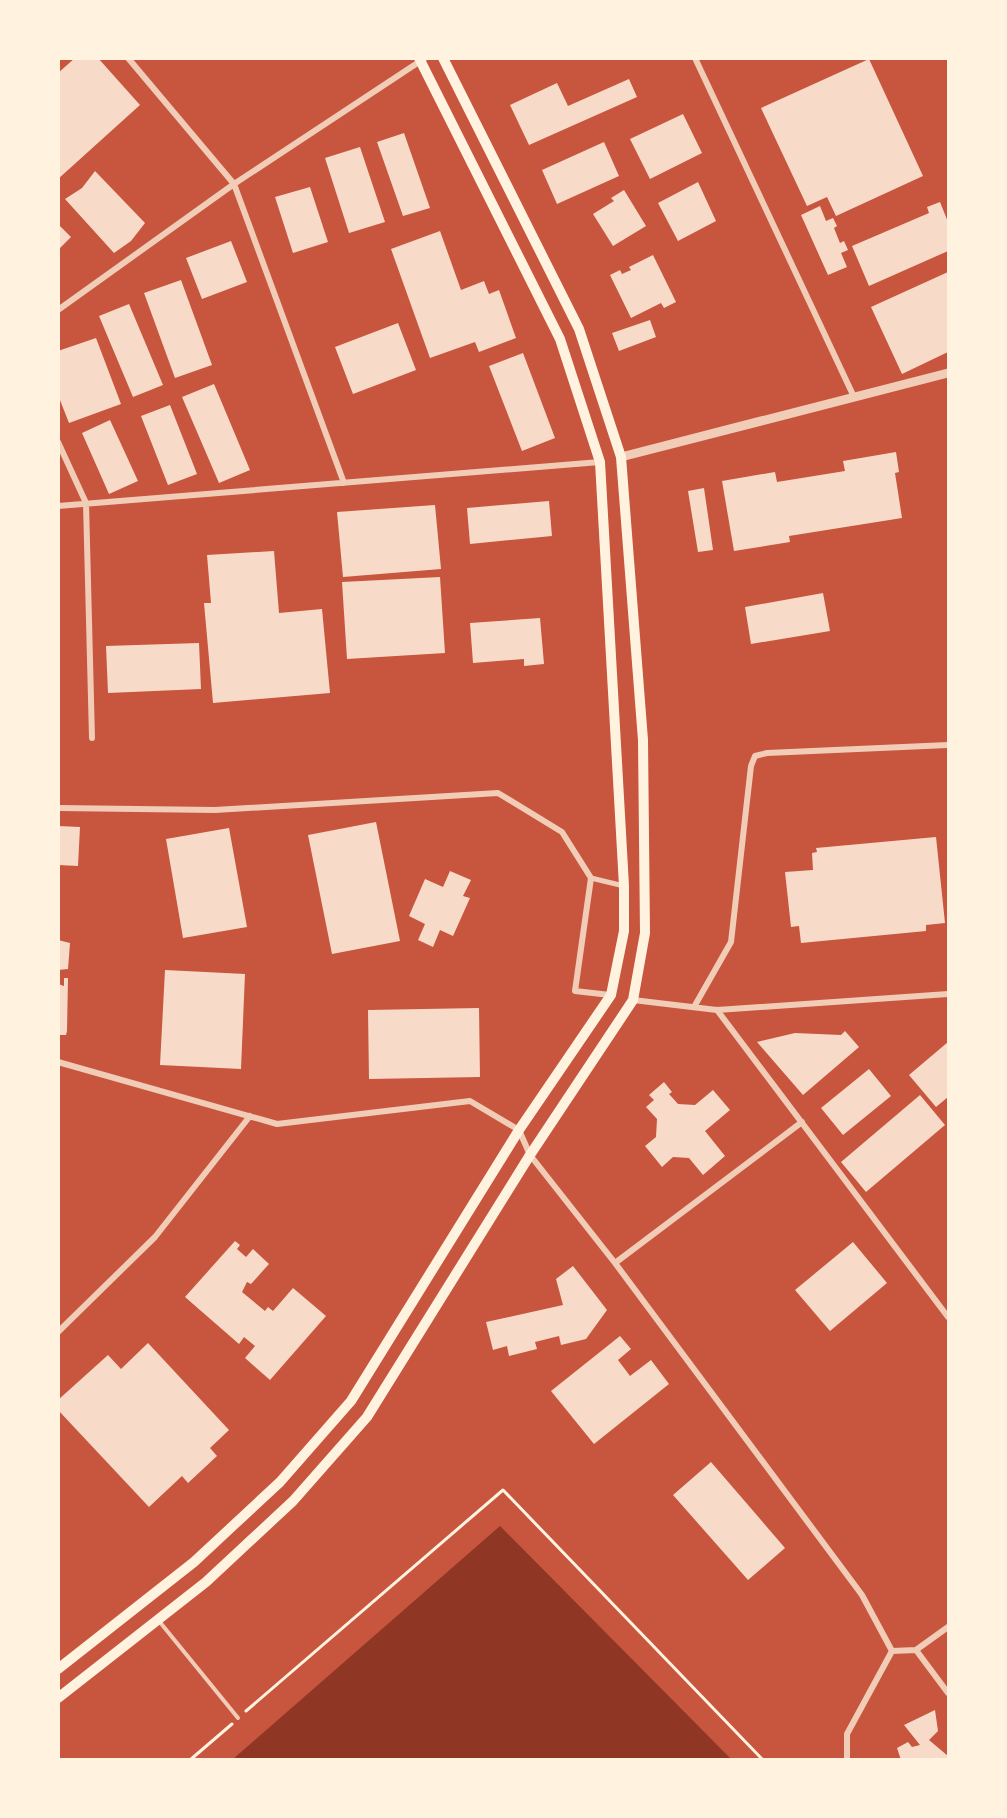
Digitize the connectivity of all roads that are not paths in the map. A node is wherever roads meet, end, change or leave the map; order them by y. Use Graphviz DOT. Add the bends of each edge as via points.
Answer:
graph roads {
  1 [pos="128,58"];
  2 [pos="443,58"];
  3 [pos="705,58"];
  4 [pos="421,60"];
  5 [pos="696,60"];
  6 [pos="234,184"];
  7 [pos="58,310"];
  8 [pos="948,374"];
  9 [pos="854,398"];
  10 [pos="58,442"];
  11 [pos="621,457"];
  12 [pos="600,462"];
  13 [pos="344,483"];
  14 [pos="86,503"];
  15 [pos="58,507"];
  16 [pos="92,738"];
  17 [pos="948,745"];
  18 [pos="58,808"];
  19 [pos="591,878"];
  20 [pos="624,886"];
  21 [pos="948,994"];
  22 [pos="611,995"];
  23 [pos="633,1000"];
  24 [pos="694,1007"];
  25 [pos="717,1010"];
  26 [pos="58,1062"];
  27 [pos="250,1116"];
  28 [pos="802,1122"];
  29 [pos="519,1130"];
  30 [pos="530,1155"];
  31 [pos="615,1263"];
  32 [pos="948,1317"];
  33 [pos="58,1332"];
  34 [pos="158,1620"];
  35 [pos="948,1627"];
  36 [pos="916,1650"];
  37 [pos="892,1651"];
  38 [pos="58,1668"];
  39 [pos="948,1694"];
  40 [pos="58,1698"];
  41 [pos="238,1718"];
  42 [pos="848,1760"];
  1 -- 6 [label="street"];
  2 -- 11 [label="main road" via="579,329"];
  3 -- 5 [label="street"];
  4 -- 6 [label="street"];
  4 -- 12 [label="main road" via="560,339"];
  5 -- 9 [label="street"];
  6 -- 7 [label="street"];
  6 -- 13 [label="street"];
  8 -- 9 [label="street"];
  9 -- 11 [label="street"];
  10 -- 14 [label="street"];
  11 -- 23 [label="main road" via="643,740 645,933"];
  12 -- 13 [label="street"];
  12 -- 20 [label="main road"];
  13 -- 14 [label="street"];
  14 -- 15 [label="street"];
  14 -- 16 [label="street"];
  17 -- 24 [label="street" via="755,756 730,942"];
  18 -- 19 [label="street" via="215,810 498,793 562,832"];
  19 -- 20 [label="street"];
  19 -- 22 [label="street" via="575,991"];
  20 -- 22 [label="main road" via="624,931"];
  21 -- 25 [label="street"];
  22 -- 29 [label="main road"];
  23 -- 24 [label="street"];
  23 -- 30 [label="main road"];
  24 -- 25 [label="street"];
  25 -- 28 [label="street"];
  26 -- 27 [label="street"];
  27 -- 29 [label="street" via="277,1124 470,1101"];
  27 -- 33 [label="street" via="155,1237"];
  28 -- 31 [label="street"];
  28 -- 32 [label="street"];
  29 -- 30 [label="street"];
  29 -- 38 [label="main road" via="351,1401 280,1482 194,1562"];
  30 -- 31 [label="street"];
  30 -- 34 [label="main road" via="367,1417 294,1501 206,1582"];
  31 -- 37 [label="street" via="862,1595"];
  34 -- 40 [label="main road"];
  34 -- 41 [label="lane"];
  35 -- 36 [label="street"];
  36 -- 37 [label="street"];
  36 -- 39 [label="street"];
  37 -- 42 [label="street" via="847,1734"];
}
